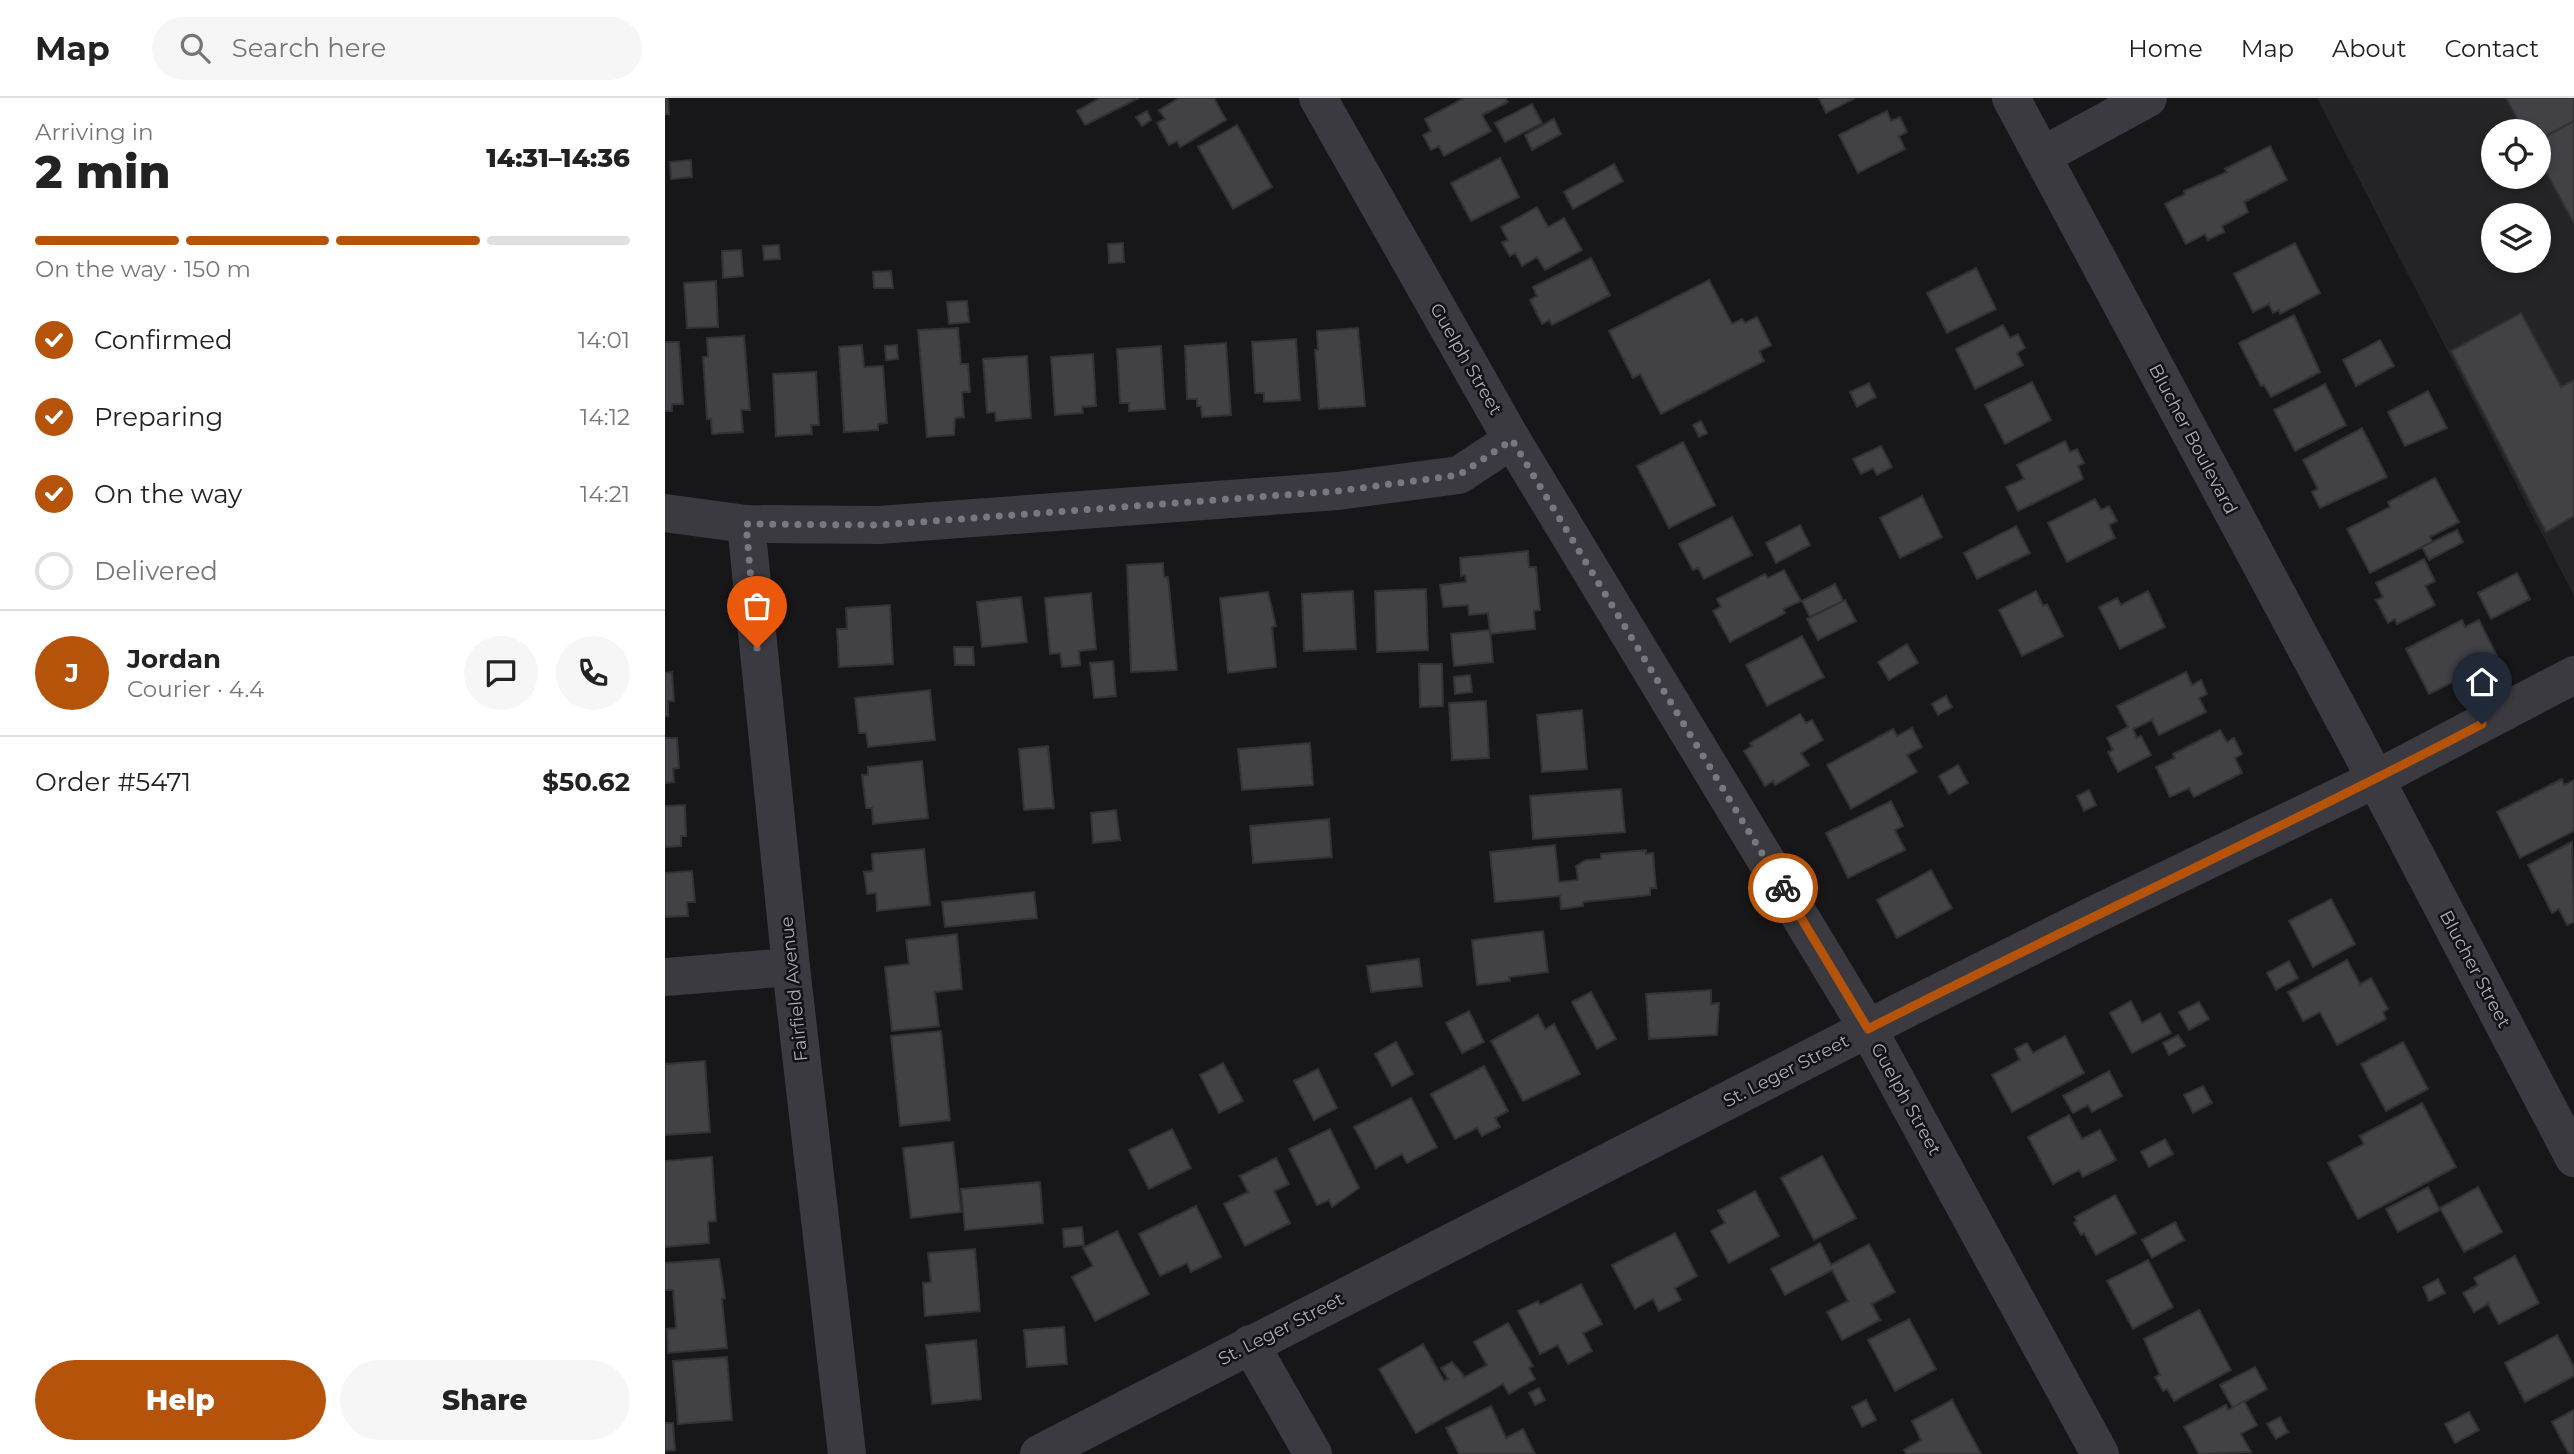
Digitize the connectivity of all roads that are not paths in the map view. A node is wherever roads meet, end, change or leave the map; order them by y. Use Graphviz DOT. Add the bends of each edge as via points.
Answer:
graph roads {
  1 [pos="1318,98"];
  2 [pos="2011,98"];
  3 [pos="2148,98"];
  4 [pos="2042,156"];
  5 [pos="1512,440"];
  6 [pos="665,513"];
  7 [pos="746,524"];
  8 [pos="2574,675"];
  9 [pos="2376,779"];
  10 [pos="791,967"];
  11 [pos="665,977"];
  12 [pos="1868,1029"];
  13 [pos="2574,1158"];
  14 [pos="1250,1344"];
  15 [pos="846,1454"];
  16 [pos="1039,1454"];
  17 [pos="1313,1454"];
  18 [pos="2100,1454"];
  1 -- 5 [label="street, Guelph Street"];
  2 -- 4 [label="street, Blucher Boulevard"];
  3 -- 4 [label="street"];
  4 -- 9 [label="street, Blucher Boulevard"];
  5 -- 7 [label="street" via="1459,475 1338,491 879,525"];
  5 -- 12 [label="street, Guelph Street"];
  6 -- 7 [label="street"];
  7 -- 10 [label="street, Fairfield Avenue"];
  8 -- 9 [label="street, St. Leger Street"];
  9 -- 12 [label="street, St. Leger Street"];
  9 -- 13 [label="street, Blucher Street"];
  10 -- 11 [label="street"];
  10 -- 15 [label="street, Fairfield Avenue"];
  12 -- 14 [label="street, St. Leger Street"];
  12 -- 18 [label="street, Guelph Street"];
  14 -- 16 [label="street, St. Leger Street"];
  14 -- 17 [label="street"];
}
